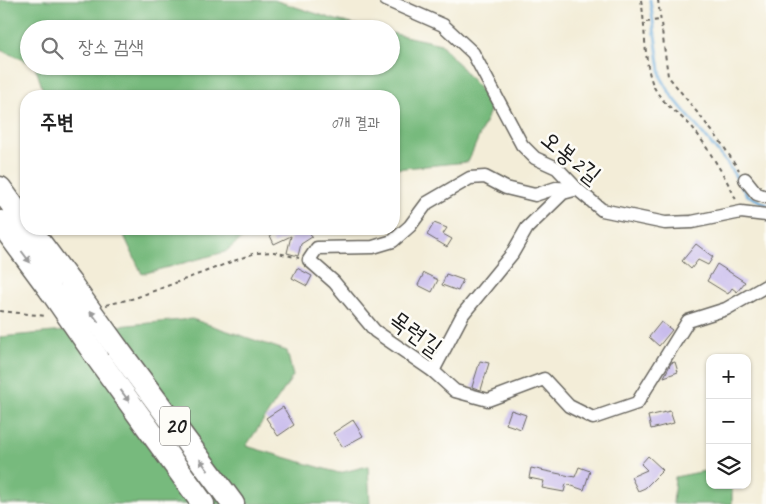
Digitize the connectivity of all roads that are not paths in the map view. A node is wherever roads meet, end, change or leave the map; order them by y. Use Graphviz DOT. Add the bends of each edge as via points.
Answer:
graph roads {
  1 [pos="386,0"];
  2 [pos="745,179"];
  3 [pos="0,188"];
  4 [pos="577,189"];
  5 [pos="766,197"];
  6 [pos="766,215"];
  7 [pos="20,216"];
  8 [pos="0,222"];
  9 [pos="33,235"];
  10 [pos="766,286"];
  11 [pos="61,288"];
  12 [pos="433,371"];
  13 [pos="203,504"];
  14 [pos="233,504"];
  1 -- 4 [label="street, 오봉2길" via="443,26 473,53 522,145 535,158 557,168"];
  2 -- 5 [label="street" via="757,194"];
  3 -- 7 [label="highway"];
  4 -- 6 [label="street, 오봉2길" via="602,210 665,223 692,222 741,212"];
  4 -- 12 [label="street" via="563,193 527,228 512,254 463,314"];
  4 -- 12 [label="street, 목련길" via="556,188 535,195 506,188 485,177 470,178 427,203 393,242 373,247 317,248 309,260 334,282 376,331"];
  8 -- 11 [label="highway, 20, one-way"];
  9 -- 11 [label="highway, 20"];
  10 -- 12 [label="street, 목련길" via="726,309 688,321 637,403 592,418 569,406 544,379 488,400 455,392"];
  11 -- 13 [label="highway, 20, one-way, bridge" via="96,356"];
  14 -- 11 [label="highway, 20, one-way, bridge" via="117,348"];
}
